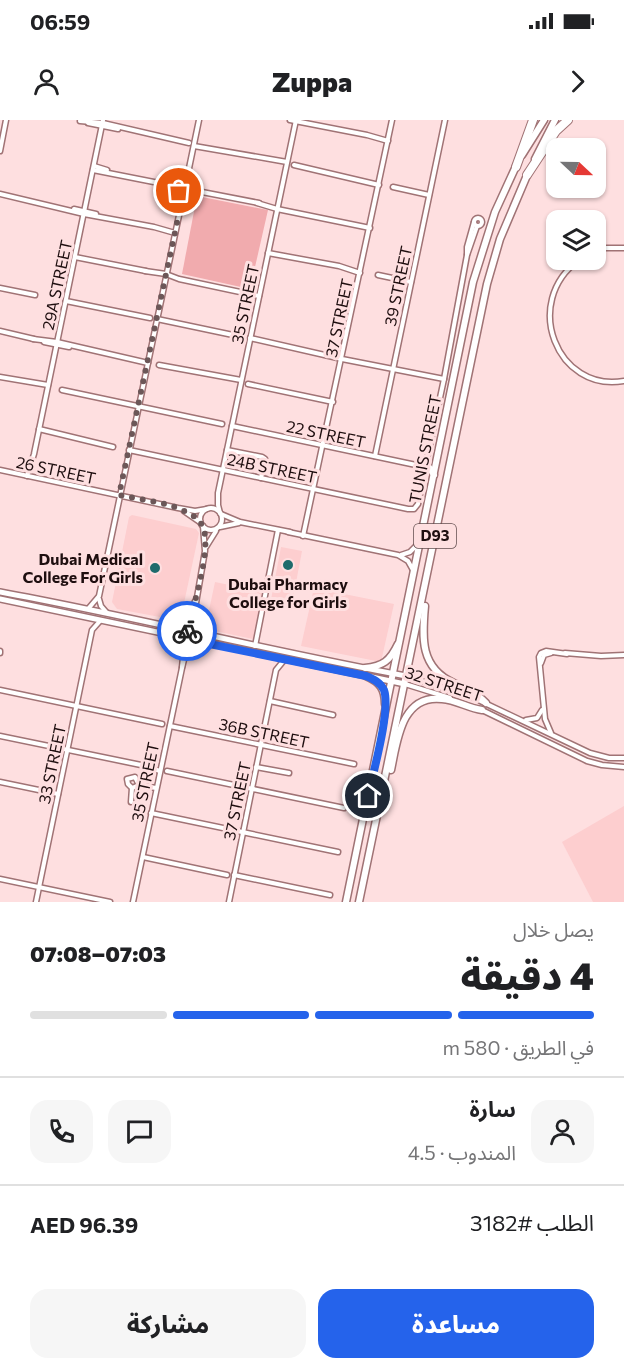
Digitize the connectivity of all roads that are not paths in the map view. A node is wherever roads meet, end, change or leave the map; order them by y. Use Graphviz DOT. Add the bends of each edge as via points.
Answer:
graph roads {
  1 [pos="6,120"];
  2 [pos="79,120"];
  3 [pos="199,120"];
  4 [pos="290,120"];
  5 [pos="305,120"];
  6 [pos="392,120"];
  7 [pos="445,120"];
  8 [pos="533,120"];
  9 [pos="544,120"];
  10 [pos="555,120"];
  11 [pos="568,120"];
  12 [pos="296,121"];
  13 [pos="103,123"];
  14 [pos="316,124"];
  15 [pos="388,139"];
  16 [pos="189,143"];
  17 [pos="194,144"];
  18 [pos="0,151"];
  19 [pos="287,163"];
  20 [pos="294,165"];
  21 [pos="516,167"];
  22 [pos="93,168"];
  23 [pos="527,174"];
  24 [pos="379,183"];
  25 [pos="185,184"];
  26 [pos="169,185"];
  27 [pos="393,187"];
  28 [pos="180,192"];
  29 [pos="202,192"];
  30 [pos="188,193"];
  31 [pos="0,194"];
  32 [pos="429,195"];
  33 [pos="181,204"];
  34 [pos="278,208"];
  35 [pos="84,212"];
  36 [pos="475,224"];
  37 [pos="370,228"];
  38 [pos="175,232"];
  39 [pos="606,248"];
  40 [pos="624,248"];
  41 [pos="268,251"];
  42 [pos="75,255"];
  43 [pos="566,270"];
  44 [pos="361,271"];
  45 [pos="166,275"];
  46 [pos="378,275"];
  47 [pos="411,282"];
  48 [pos="0,288"];
  49 [pos="35,295"];
  50 [pos="259,296"];
  51 [pos="66,299"];
  52 [pos="150,318"];
  53 [pos="157,319"];
  54 [pos="0,332"];
  55 [pos="233,335"];
  56 [pos="250,338"];
  57 [pos="57,343"];
  58 [pos="342,358"];
  59 [pos="148,363"];
  60 [pos="159,365"];
  61 [pos="393,369"];
  62 [pos="0,377"];
  63 [pos="444,379"];
  64 [pos="241,382"];
  65 [pos="622,382"];
  66 [pos="248,384"];
  67 [pos="48,387"];
  68 [pos="62,390"];
  69 [pos="333,402"];
  70 [pos="138,407"];
  71 [pos="222,424"];
  72 [pos="232,426"];
  73 [pos="38,431"];
  74 [pos="324,446"];
  75 [pos="113,447"];
  76 [pos="129,450"];
  77 [pos="227,450"];
  78 [pos="375,456"];
  79 [pos="416,465"];
  80 [pos="425,466"];
  81 [pos="0,470"];
  82 [pos="222,470"];
  83 [pos="434,475"];
  84 [pos="29,476"];
  85 [pos="261,478"];
  86 [pos="314,489"];
  87 [pos="218,493"];
  88 [pos="120,496"];
  89 [pos="178,508"];
  90 [pos="207,509"];
  91 [pos="221,514"];
  92 [pos="246,523"];
  93 [pos="202,525"];
  94 [pos="218,528"];
  95 [pos="278,530"];
  96 [pos="305,535"];
  97 [pos="421,540"];
  98 [pos="205,551"];
  99 [pos="398,555"];
  100 [pos="414,574"];
  101 [pos="0,592"];
  102 [pos="424,594"];
  103 [pos="99,596"];
  104 [pos="0,599"];
  105 [pos="88,609"];
  106 [pos="108,613"];
  107 [pos="193,615"];
  108 [pos="87,617"];
  109 [pos="101,620"];
  110 [pos="171,627"];
  111 [pos="92,630"];
  112 [pos="146,630"];
  113 [pos="205,634"];
  114 [pos="188,635"];
  115 [pos="171,636"];
  116 [pos="402,636"];
  117 [pos="207,643"];
  118 [pos="239,643"];
  119 [pos="254,646"];
  120 [pos="184,653"];
  121 [pos="624,655"];
  122 [pos="271,656"];
  123 [pos="285,659"];
  124 [pos="276,670"];
  125 [pos="365,672"];
  126 [pos="394,674"];
  127 [pos="406,676"];
  128 [pos="393,682"];
  129 [pos="405,684"];
  130 [pos="0,690"];
  131 [pos="270,701"];
  132 [pos="486,703"];
  133 [pos="543,703"];
  134 [pos="76,706"];
  135 [pos="482,710"];
  136 [pos="333,715"];
  137 [pos="385,717"];
  138 [pos="520,720"];
  139 [pos="162,724"];
  140 [pos="170,726"];
  141 [pos="0,736"];
  142 [pos="558,738"];
  143 [pos="261,744"];
  144 [pos="67,750"];
  145 [pos="624,758"];
  146 [pos="354,764"];
  147 [pos="256,767"];
  148 [pos="624,767"];
  149 [pos="160,769"];
  150 [pos="167,771"];
  151 [pos="289,773"];
  152 [pos="0,782"];
  153 [pos="139,784"];
  154 [pos="132,788"];
  155 [pos="156,788"];
  156 [pos="252,788"];
  157 [pos="58,794"];
  158 [pos="381,799"];
  159 [pos="131,802"];
  160 [pos="344,808"];
  161 [pos="151,813"];
  162 [pos="243,832"];
  163 [pos="338,852"];
  164 [pos="142,856"];
  165 [pos="227,874"];
  166 [pos="234,875"];
  167 [pos="0,879"];
  168 [pos="39,887"];
  169 [pos="330,895"];
  170 [pos="36,902"];
  171 [pos="110,902"];
  172 [pos="133,902"];
  173 [pos="229,902"];
  174 [pos="346,902"];
  175 [pos="359,902"];
  1 -- 18 [label="street"];
  2 -- 13 [label="street"];
  3 -- 17 [label="street"];
  4 -- 12 [label="street"];
  5 -- 14 [label="street"];
  6 -- 15 [label="street, 37 STREET"];
  7 -- 32 [label="street, 39 STREET"];
  8 -- 21 [label="highway"];
  9 -- 21 [label="main road, TUNIS STREET / D93"];
  10 -- 23 [label="main road, TUNIS STREET / D93"];
  11 -- 23 [label="highway"];
  12 -- 14 [label="street"];
  12 -- 19 [label="street, 35 STREET"];
  13 -- 16 [label="street"];
  13 -- 22 [label="street, 29A STREET"];
  14 -- 15 [label="street"];
  15 -- 24 [label="street, 37 STREET"];
  17 -- 19 [label="street"];
  17 -- 25 [label="street"];
  19 -- 34 [label="street, 35 STREET"];
  20 -- 24 [label="street"];
  21 -- 83 [label="main road, TUNIS STREET / D93" via="479,259"];
  22 -- 26 [label="street"];
  22 -- 35 [label="street, 29A STREET"];
  23 -- 102 [label="main road, TUNIS STREET / D93" via="500,239 487,284"];
  24 -- 37 [label="street, 37 STREET"];
  25 -- 26 [label="street"];
  25 -- 28 [label="street"];
  25 -- 29 [label="street"];
  25 -- 30 [label="street"];
  26 -- 28 [label="street"];
  27 -- 32 [label="street"];
  28 -- 30 [label="street"];
  28 -- 33 [label="street"];
  29 -- 30 [label="street"];
  29 -- 34 [label="street"];
  30 -- 33 [label="street"];
  31 -- 35 [label="street"];
  32 -- 47 [label="street, 39 STREET"];
  33 -- 38 [label="street"];
  34 -- 37 [label="street"];
  34 -- 41 [label="street, 35 STREET"];
  35 -- 38 [label="street"];
  35 -- 42 [label="street, 29A STREET"];
  36 -- 63 [label="street"];
  37 -- 44 [label="street, 37 STREET"];
  38 -- 45 [label="street"];
  39 -- 40 [label="street"];
  41 -- 44 [label="street"];
  41 -- 50 [label="street, 35 STREET"];
  42 -- 45 [label="street"];
  42 -- 51 [label="street, 29A STREET"];
  43 -- 65 [label="street" via="554,291 549,315 562,354 594,378"];
  44 -- 58 [label="street, 37 STREET"];
  45 -- 50 [label="street"];
  45 -- 53 [label="street"];
  46 -- 47 [label="street"];
  47 -- 61 [label="street, 39 STREET"];
  48 -- 49 [label="street"];
  50 -- 56 [label="street, 35 STREET"];
  51 -- 52 [label="street"];
  51 -- 57 [label="street, 29A STREET"];
  53 -- 55 [label="street"];
  53 -- 59 [label="street"];
  54 -- 57 [label="street"];
  56 -- 58 [label="street"];
  56 -- 64 [label="street, 35 STREET"];
  57 -- 59 [label="street"];
  57 -- 67 [label="street, 29A STREET"];
  58 -- 61 [label="street"];
  58 -- 69 [label="street, 37 STREET"];
  59 -- 70 [label="street"];
  60 -- 64 [label="street"];
  61 -- 63 [label="street"];
  61 -- 78 [label="street, 39 STREET"];
  62 -- 67 [label="street"];
  63 -- 80 [label="street"];
  64 -- 72 [label="street, 35 STREET"];
  66 -- 69 [label="street"];
  67 -- 73 [label="street, 29A STREET"];
  68 -- 70 [label="street"];
  69 -- 74 [label="street, 37 STREET"];
  70 -- 71 [label="street"];
  70 -- 76 [label="street"];
  72 -- 74 [label="street, 22 STREET"];
  72 -- 77 [label="street, 35 STREET"];
  73 -- 75 [label="street"];
  73 -- 84 [label="street, 29A STREET"];
  74 -- 78 [label="street, 22 STREET"];
  74 -- 86 [label="street, 37 STREET"];
  76 -- 82 [label="street, 24B STREET"];
  76 -- 88 [label="street"];
  77 -- 82 [label="street, 35 STREET"];
  77 -- 85 [label="street" via="265,459"];
  78 -- 79 [label="street, 22 STREET"];
  80 -- 83 [label="main road"];
  80 -- 86 [label="street, 24B STREET" via="418,505 410,510"];
  81 -- 84 [label="street, 26 STREET"];
  82 -- 85 [label="street, 24B STREET"];
  82 -- 87 [label="street, 35 STREET"];
  83 -- 97 [label="main road, TUNIS STREET / D93"];
  84 -- 88 [label="street, 26 STREET"];
  85 -- 86 [label="street, 24B STREET"];
  86 -- 96 [label="street, 37 STREET"];
  87 -- 90 [label="street, 35 STREET"];
  87 -- 91 [label="street, 35 STREET"];
  88 -- 89 [label="street, 26 STREET"];
  88 -- 103 [label="street"];
  89 -- 90 [label="street, 26 STREET"];
  89 -- 93 [label="street, 26 STREET"];
  90 -- 91 [label="street"];
  90 -- 93 [label="street" via="202,514"];
  91 -- 92 [label="street"];
  91 -- 94 [label="street"];
  92 -- 94 [label="street"];
  92 -- 95 [label="street"];
  93 -- 94 [label="street" via="208,530"];
  93 -- 98 [label="street, 35 STREET"];
  94 -- 98 [label="street, 35 STREET"];
  95 -- 96 [label="street"];
  95 -- 119 [label="street"];
  96 -- 99 [label="street"];
  97 -- 99 [label="street" via="410,552"];
  97 -- 100 [label="main road, TUNIS STREET / D93"];
  98 -- 107 [label="street, 35 STREET"];
  99 -- 100 [label="street" via="408,561"];
  100 -- 116 [label="main road, TUNIS STREET / D93"];
  101 -- 105 [label="street, 32 STREET"];
  102 -- 127 [label="main road, TUNIS STREET / D93"];
  102 -- 132 [label="main road" via="422,637 432,666 440,676"];
  103 -- 105 [label="street"];
  103 -- 106 [label="street"];
  104 -- 108 [label="street, 32 STREET"];
  105 -- 106 [label="street, 32 STREET"];
  106 -- 110 [label="street, 32 STREET"];
  107 -- 110 [label="street"];
  107 -- 113 [label="street"];
  107 -- 114 [label="street, 35 STREET"];
  108 -- 109 [label="street, 32 STREET"];
  108 -- 111 [label="street"];
  109 -- 111 [label="street"];
  109 -- 112 [label="street, 32 STREET"];
  110 -- 114 [label="street, 32 STREET"];
  111 -- 134 [label="street, 33 STREET"];
  112 -- 114 [label="street"];
  112 -- 115 [label="street, 32 STREET"];
  113 -- 114 [label="street, 32 STREET"];
  113 -- 118 [label="street, 32 STREET"];
  114 -- 115 [label="street, 32 STREET"];
  114 -- 117 [label="street, 32 STREET"];
  114 -- 118 [label="street"];
  114 -- 120 [label="street, 35 STREET"];
  115 -- 120 [label="street"];
  116 -- 125 [label="main road" via="386,662"];
  116 -- 126 [label="main road, TUNIS STREET / D93"];
  117 -- 120 [label="street"];
  117 -- 122 [label="street, 32 STREET"];
  118 -- 119 [label="street, 32 STREET"];
  119 -- 125 [label="street, 32 STREET"];
  120 -- 140 [label="street, 35 STREET"];
  121 -- 133 [label="street" via="546,654 540,668"];
  122 -- 123 [label="street, 32 STREET"];
  122 -- 124 [label="street"];
  123 -- 124 [label="street, 37 STREET"];
  123 -- 125 [label="street, 32 STREET"];
  124 -- 131 [label="street, 37 STREET"];
  125 -- 126 [label="street, 32 STREET"];
  125 -- 128 [label="street, 32 STREET"];
  125 -- 137 [label="main road" via="384,690"];
  126 -- 127 [label="street, 32 STREET"];
  126 -- 128 [label="main road, TUNIS STREET / D93"];
  127 -- 129 [label="main road, TUNIS STREET / D93"];
  127 -- 132 [label="street, 32 STREET"];
  128 -- 129 [label="street, 32 STREET"];
  128 -- 137 [label="main road, TUNIS STREET / D93"];
  129 -- 135 [label="street, 32 STREET"];
  129 -- 158 [label="main road, TUNIS STREET / D93"];
  130 -- 134 [label="street"];
  131 -- 136 [label="street"];
  131 -- 143 [label="street, 37 STREET"];
  132 -- 138 [label="street, 32 STREET"];
  133 -- 138 [label="street" via="537,718"];
  133 -- 142 [label="street" via="547,727"];
  134 -- 139 [label="street"];
  134 -- 144 [label="street, 33 STREET"];
  135 -- 148 [label="street, 32 STREET" via="587,761"];
  135 -- 158 [label="main road" via="434,698 409,711"];
  137 -- 174 [label="main road, TUNIS STREET / D93"];
  138 -- 142 [label="street, 32 STREET"];
  140 -- 143 [label="street, 36B STREET"];
  140 -- 149 [label="street, 35 STREET"];
  141 -- 144 [label="street"];
  142 -- 145 [label="street, 32 STREET" via="600,756"];
  143 -- 146 [label="street, 36B STREET"];
  143 -- 147 [label="street, 37 STREET"];
  144 -- 149 [label="street"];
  144 -- 157 [label="street, 33 STREET"];
  147 -- 151 [label="street"];
  147 -- 156 [label="street, 37 STREET"];
  149 -- 155 [label="street, 35 STREET"];
  150 -- 156 [label="street"];
  152 -- 157 [label="street"];
  153 -- 154 [label="street"];
  153 -- 154 [label="street" via="137,778 127,778"];
  153 -- 155 [label="street"];
  154 -- 159 [label="street"];
  155 -- 161 [label="street, 35 STREET"];
  156 -- 160 [label="street"];
  156 -- 162 [label="street, 37 STREET"];
  157 -- 168 [label="street, 33 STREET"];
  158 -- 175 [label="main road, TUNIS STREET / D93"];
  161 -- 162 [label="street"];
  161 -- 164 [label="street, 35 STREET"];
  162 -- 163 [label="street"];
  162 -- 166 [label="street, 37 STREET"];
  164 -- 165 [label="street"];
  164 -- 172 [label="street, 35 STREET"];
  166 -- 169 [label="street"];
  166 -- 173 [label="street, 37 STREET"];
  167 -- 168 [label="street"];
  168 -- 170 [label="street, 33 STREET"];
  168 -- 171 [label="street"];
}
